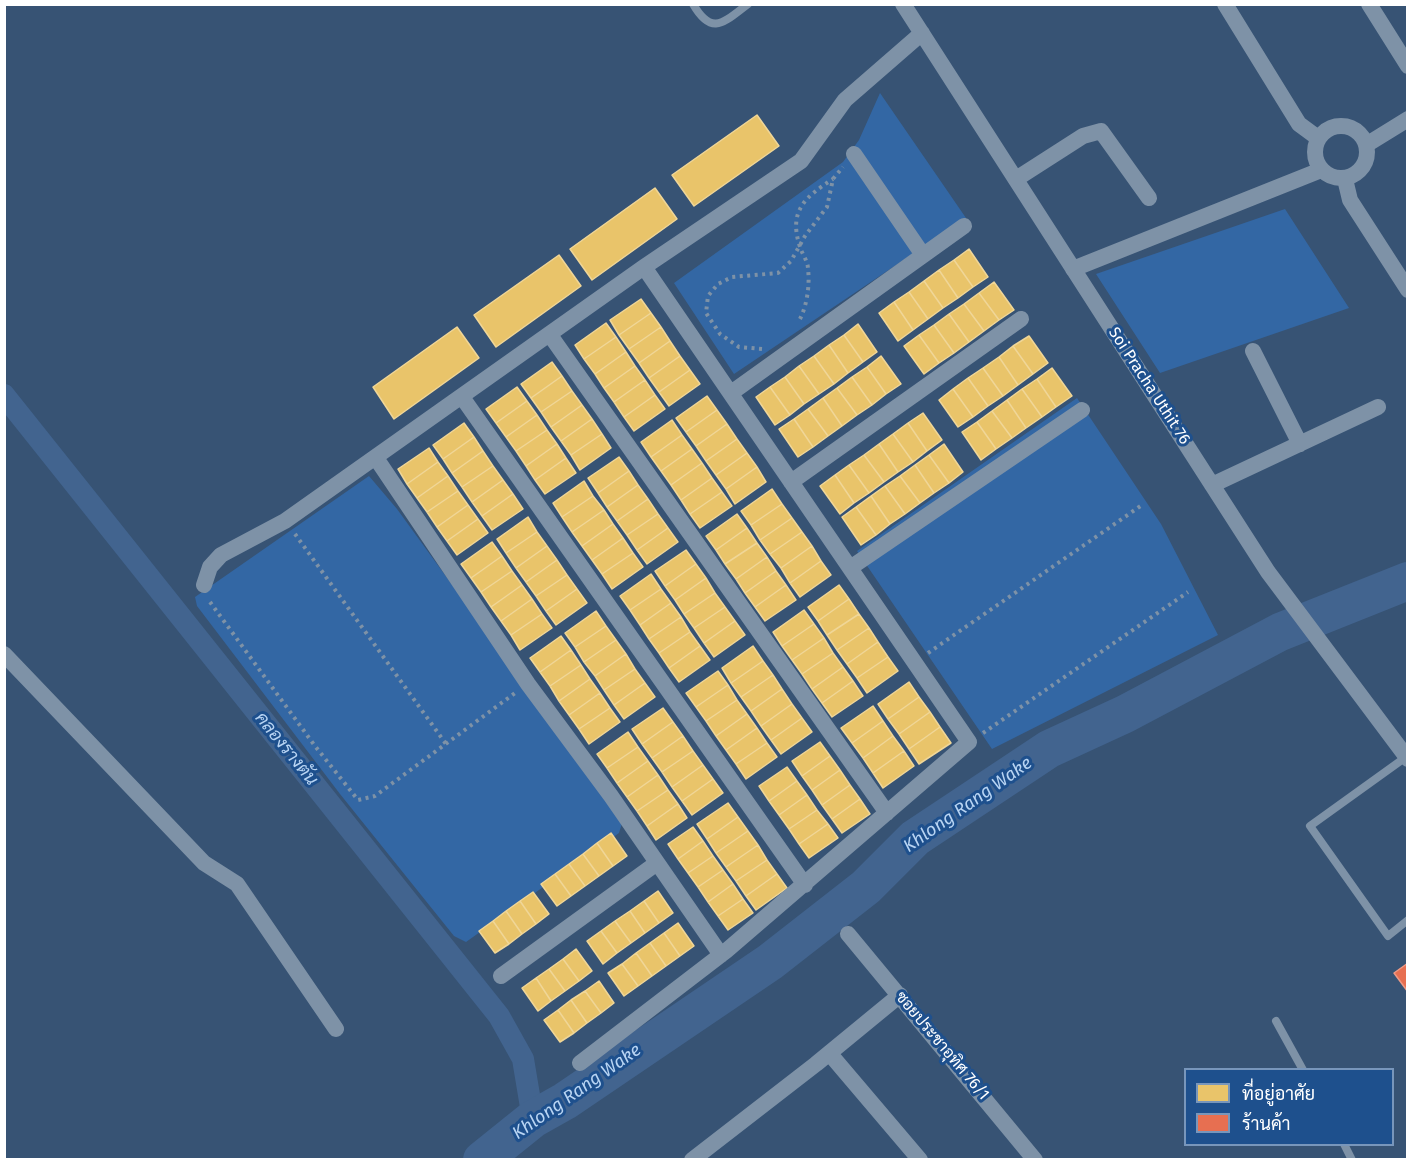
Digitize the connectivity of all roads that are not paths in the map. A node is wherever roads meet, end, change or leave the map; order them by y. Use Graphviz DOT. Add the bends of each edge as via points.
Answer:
graph roads {
  1 [pos="693,4"];
  2 [pos="748,4"];
  3 [pos="903,4"];
  4 [pos="1225,4"];
  5 [pos="1369,4"];
  6 [pos="922,33"];
  7 [pos="1407,66"];
  8 [pos="1407,119"];
  9 [pos="1318,138"];
  10 [pos="1366,145"];
  11 [pos="854,154"];
  12 [pos="1321,170"];
  13 [pos="1016,179"];
  14 [pos="1344,179"];
  15 [pos="1149,198"];
  16 [pos="964,226"];
  17 [pos="923,255"];
  18 [pos="644,267"];
  19 [pos="1073,269"];
  20 [pos="1407,291"];
  21 [pos="1021,319"];
  22 [pos="550,334"];
  23 [pos="1253,351"];
  24 [pos="730,393"];
  25 [pos="462,397"];
  26 [pos="1378,407"];
  27 [pos="1082,410"];
  28 [pos="1300,444"];
  29 [pos="376,458"];
  30 [pos="791,482"];
  31 [pos="1212,485"];
  32 [pos="850,568"];
  33 [pos="204,585"];
  34 [pos="4,654"];
  35 [pos="1407,758"];
  36 [pos="887,813"];
  37 [pos="657,863"];
  38 [pos="805,885"];
  39 [pos="1407,920"];
  40 [pos="848,934"];
  41 [pos="721,955"];
  42 [pos="501,976"];
  43 [pos="900,995"];
  44 [pos="1276,1021"];
  45 [pos="336,1029"];
  46 [pos="830,1053"];
  47 [pos="580,1063"];
  48 [pos="1302,1068"];
  49 [pos="1345,1146"];
  50 [pos="692,1160"];
  51 [pos="920,1160"];
  52 [pos="1035,1160"];
  53 [pos="1352,1160"];
  1 -- 2 [label="lane" via="702,19 712,25 721,24"];
  3 -- 6 [label="street, Soi Pracha Uthit 76"];
  4 -- 9 [label="street" via="1299,124"];
  5 -- 7 [label="street"];
  6 -- 13 [label="street, Soi Pracha Uthit 76"];
  6 -- 18 [label="street" via="845,100 801,161"];
  8 -- 10 [label="street"];
  9 -- 10 [label="street" via="1331,128 1348,127"];
  9 -- 12 [label="street" via="1314,154"];
  10 -- 14 [label="street" via="1365,163 1353,176"];
  11 -- 17 [label="street"];
  12 -- 14 [label="street"];
  12 -- 19 [label="street"];
  13 -- 15 [label="street" via="1083,136 1101,131"];
  13 -- 19 [label="street, Soi Pracha Uthit 76"];
  14 -- 20 [label="street" via="1350,200"];
  16 -- 17 [label="street"];
  17 -- 24 [label="street"];
  18 -- 22 [label="street"];
  18 -- 24 [label="street"];
  19 -- 31 [label="street, Soi Pracha Uthit 76"];
  21 -- 30 [label="street"];
  22 -- 25 [label="street"];
  22 -- 36 [label="street"];
  23 -- 28 [label="street"];
  24 -- 30 [label="street"];
  25 -- 29 [label="street"];
  25 -- 38 [label="street"];
  26 -- 28 [label="street"];
  27 -- 32 [label="street"];
  28 -- 31 [label="street"];
  29 -- 33 [label="street" via="285,521 221,555 210,567"];
  29 -- 37 [label="street" via="528,684"];
  30 -- 32 [label="street"];
  31 -- 35 [label="street, Soi Pracha Uthit 76" via="1268,572"];
  32 -- 36 [label="street" via="969,742"];
  34 -- 45 [label="street" via="204,863 237,884"];
  35 -- 39 [label="lane" via="1310,826 1388,936"];
  36 -- 38 [label="street"];
  37 -- 41 [label="street"];
  37 -- 42 [label="street"];
  38 -- 41 [label="street"];
  40 -- 43 [label="street, ซอยประชาอุทิศ 76/1"];
  41 -- 47 [label="street"];
  43 -- 46 [label="street"];
  43 -- 52 [label="street, ซอยประชาอุทิศ 76/1"];
  44 -- 48 [label="lane"];
  46 -- 50 [label="street"];
  46 -- 51 [label="street"];
  49 -- 53 [label="lane"];
}
